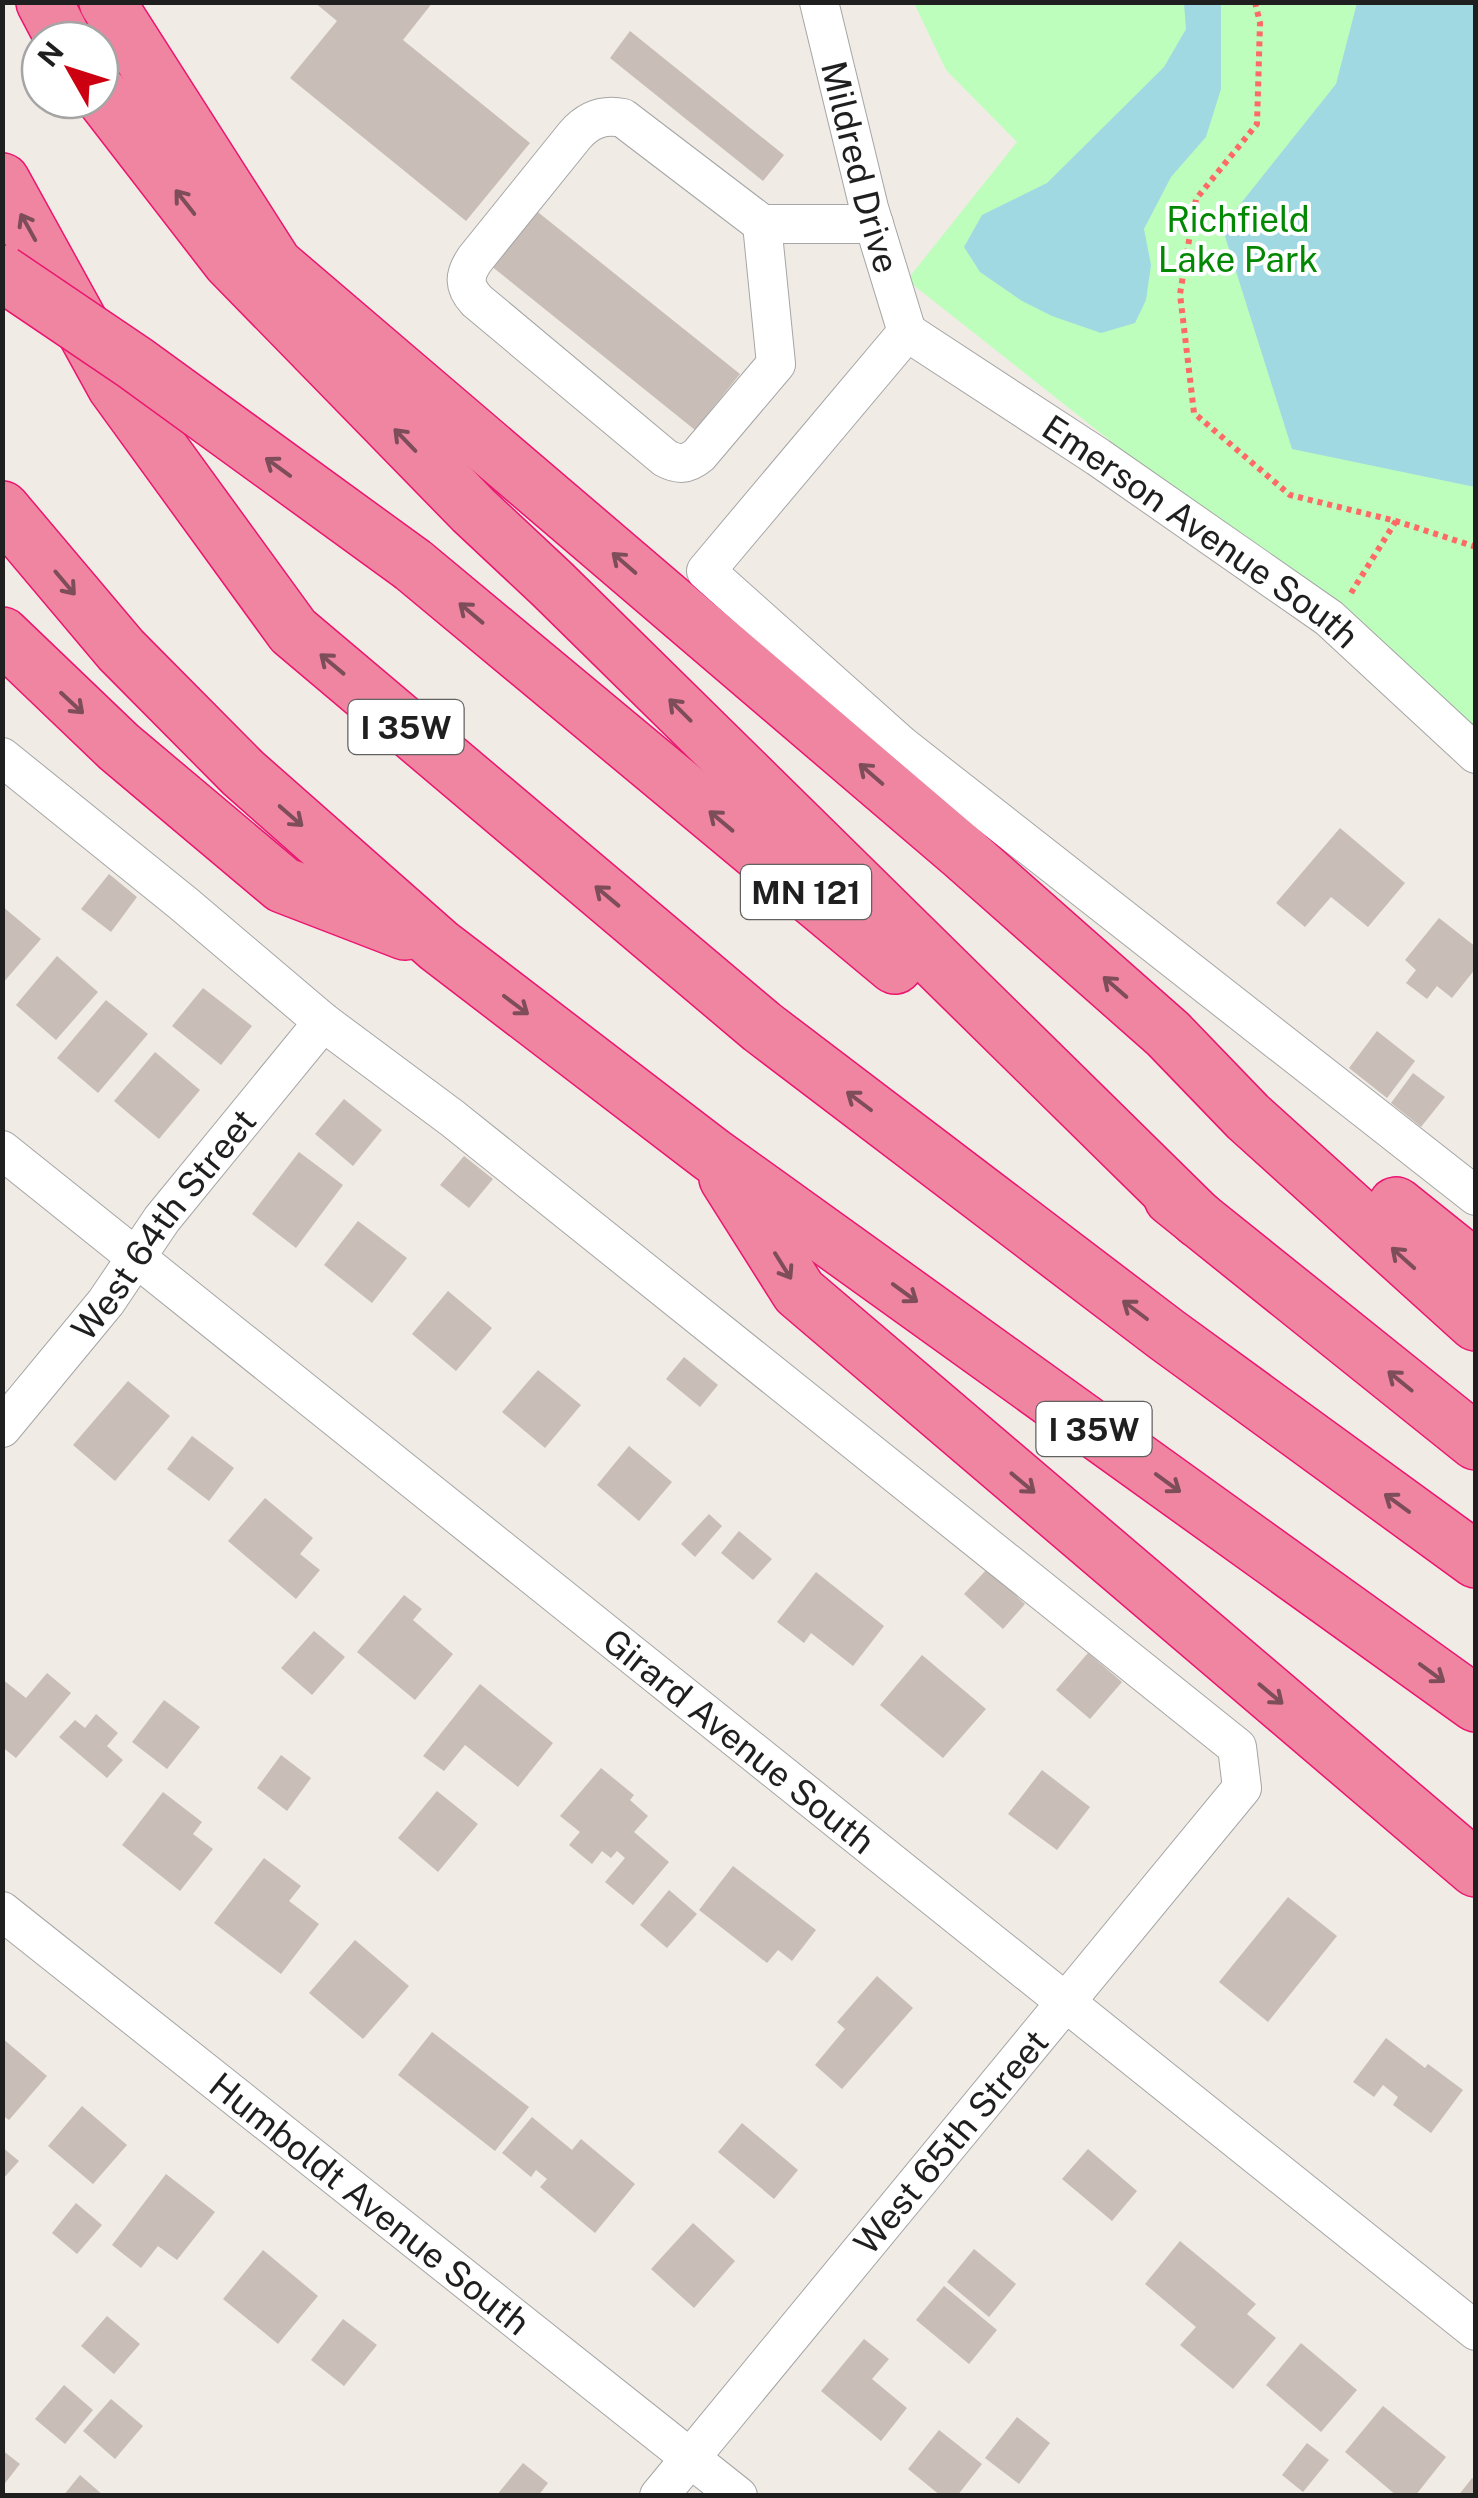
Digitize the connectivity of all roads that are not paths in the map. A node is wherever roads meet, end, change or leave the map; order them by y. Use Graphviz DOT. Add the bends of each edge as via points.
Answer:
graph roads {
  1 [pos="108,2"];
  2 [pos="820,2"];
  3 [pos="120,118"];
  4 [pos="2,181"];
  5 [pos="762,224"];
  6 [pos="874,224"];
  7 [pos="2,273"];
  8 [pos="907,332"];
  9 [pos="2,508"];
  10 [pos="2,635"];
  11 [pos="1476,754"];
  12 [pos="2,757"];
  13 [pos="439,946"];
  14 [pos="323,1022"];
  15 [pos="1168,1034"];
  16 [pos="2,1150"];
  17 [pos="712,1154"];
  18 [pos="1476,1196"];
  19 [pos="1199,1220"];
  20 [pos="136,1257"];
  21 [pos="1476,1270"];
  22 [pos="1476,1323"];
  23 [pos="2,1428"];
  24 [pos="1476,1442"];
  25 [pos="1476,1560"];
  26 [pos="1476,1704"];
  27 [pos="1476,1868"];
  28 [pos="2,1911"];
  29 [pos="1065,2003"];
  30 [pos="1476,2331"];
  31 [pos="690,2457"];
  32 [pos="659,2496"];
  33 [pos="738,2496"];
  15 -- 1 [label="highway, one-way" via="275,265"];
  2 -- 6 [label="street, Mildred Drive"];
  19 -- 3 [label="highway, one-way" via="473,510 230,261"];
  25 -- 4 [label="highway, I 35W, one-way" via="762,1027 293,631 115,386"];
  5 -- 5 [label="street" via="623,118 610,115 575,135 465,280 477,301 664,458 682,464 699,455 776,364"];
  5 -- 6 [label="street"];
  6 -- 8 [label="street, Mildred Drive"];
  19 -- 7 [label="highway, MN 121, one-way, bridge" via="414,565"];
  8 -- 11 [label="street, Emerson Avenue South" via="1329,618"];
  8 -- 18 [label="street" via="706,572 901,744"];
  9 -- 13 [label="highway, I 35W, one-way" via="121,650 216,746"];
  10 -- 13 [label="highway, one-way" via="119,747 283,885"];
  12 -- 14 [label="street"];
  13 -- 17 [label="highway, I 35W, one-way"];
  14 -- 20 [label="street, West 64th Street"];
  14 -- 29 [label="street, West 65th Street" via="1237,1747 1242,1788"];
  15 -- 21 [label="highway" via="1264,1098"];
  22 -- 15 [label="highway, one-way" via="1248,1117"];
  16 -- 20 [label="street, Girard Avenue South"];
  17 -- 26 [label="highway, I 35W, one-way"];
  17 -- 27 [label="highway, one-way" via="799,1292"];
  24 -- 19 [label="highway, MN 121, one-way"];
  20 -- 23 [label="street, West 64th Street"];
  20 -- 29 [label="street, Girard Avenue South"];
  28 -- 31 [label="street, Humboldt Avenue South"];
  29 -- 30 [label="street, Girard Avenue South"];
  29 -- 31 [label="street, West 65th Street"];
  31 -- 32 [label="street, West 65th Street"];
  31 -- 33 [label="street, Humboldt Avenue South"];
}
